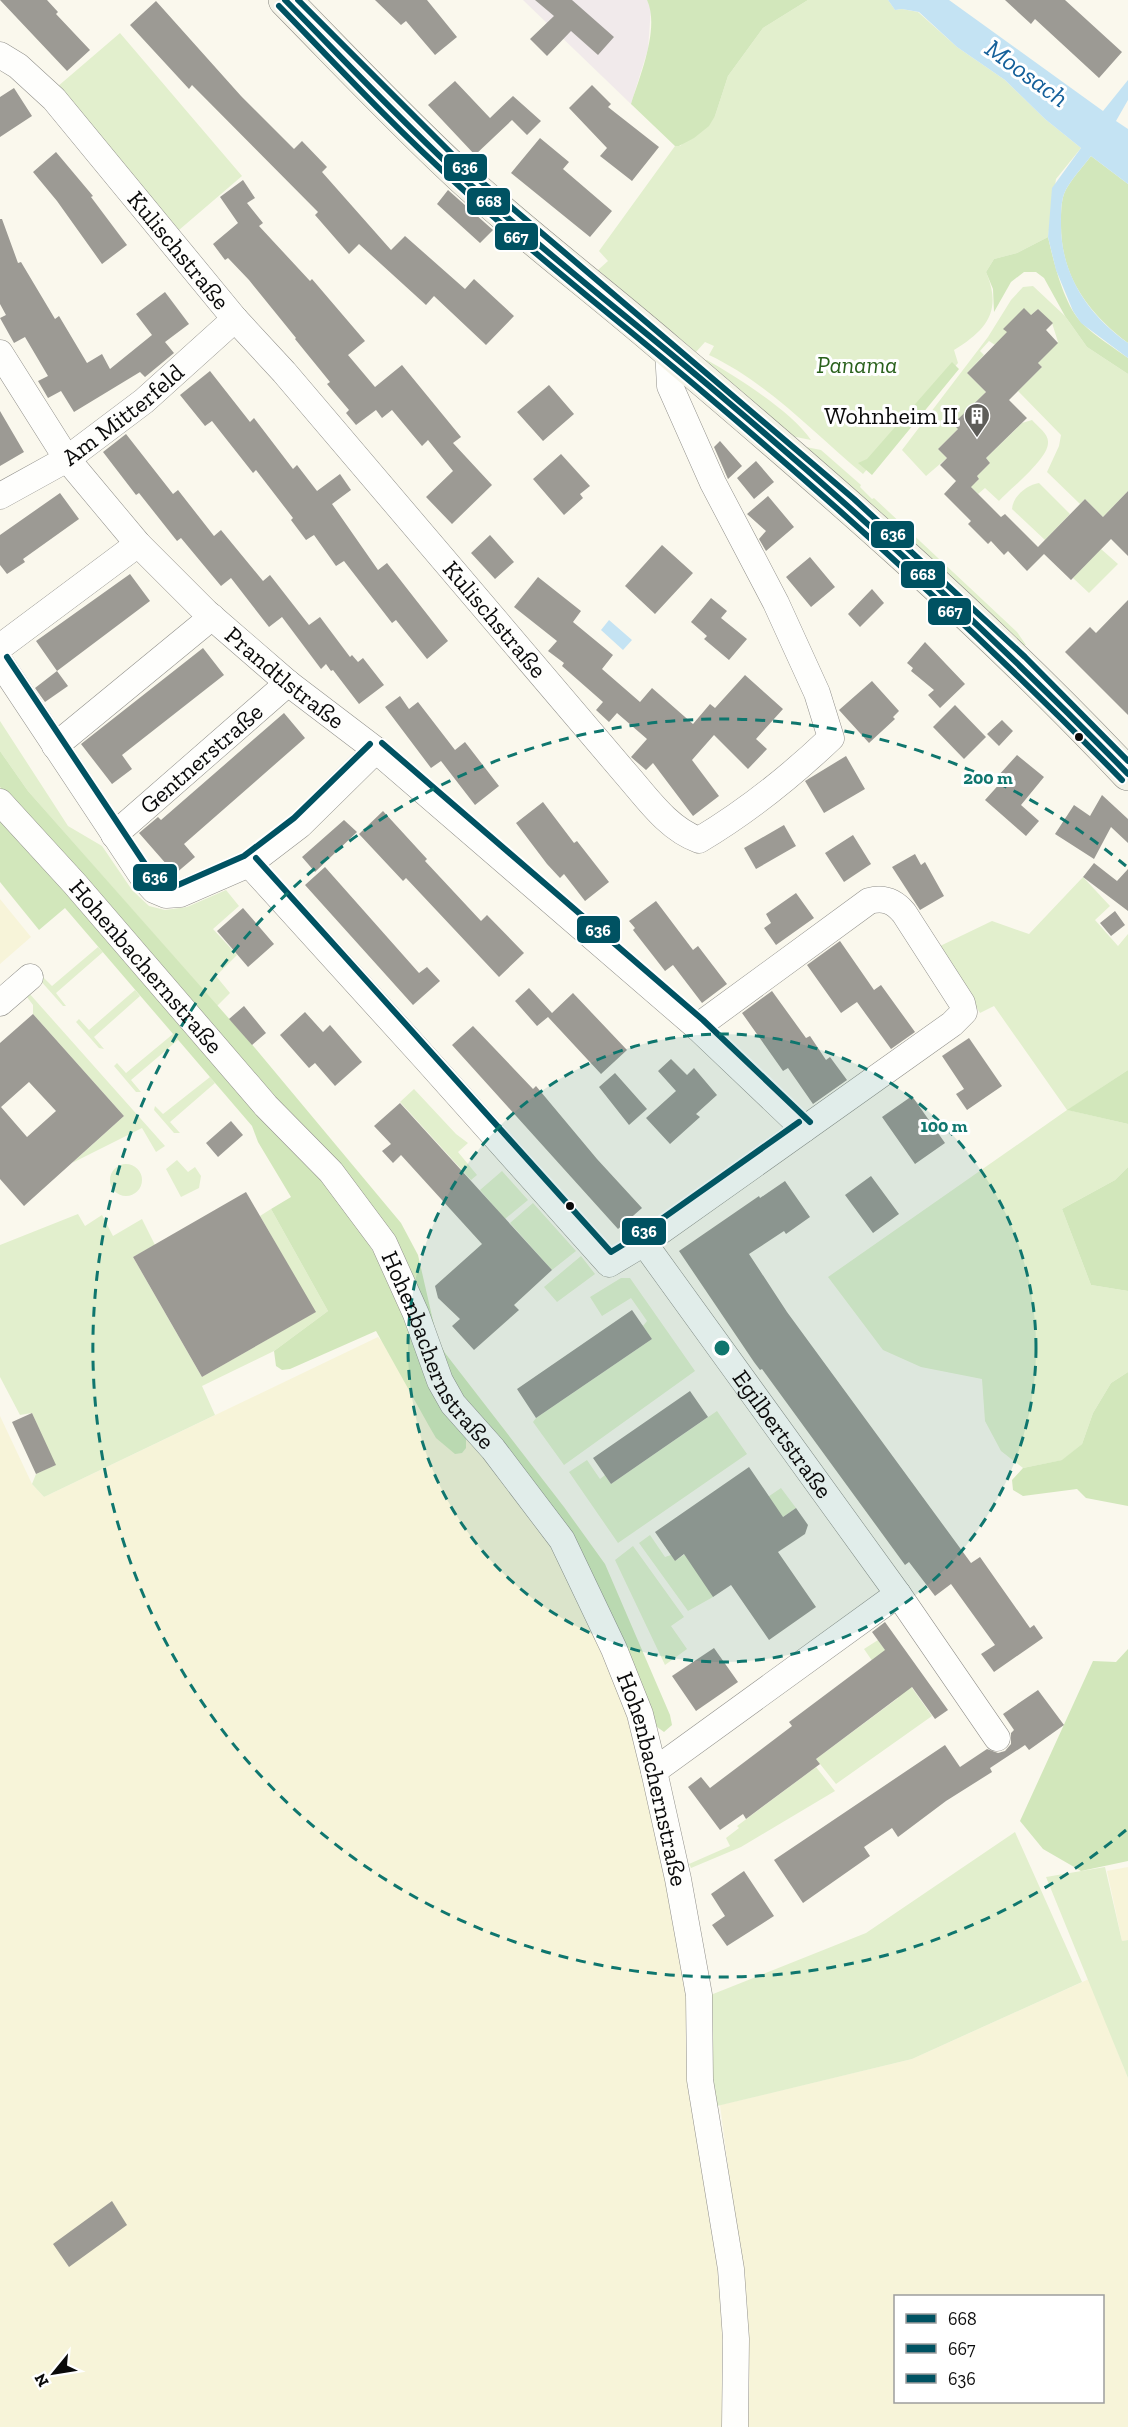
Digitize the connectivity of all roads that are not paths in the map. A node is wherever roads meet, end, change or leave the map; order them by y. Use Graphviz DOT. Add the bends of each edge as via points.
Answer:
graph roads {
  1 [pos="285,0"];
  2 [pos="0,55"];
  3 [pos="235,319"];
  4 [pos="668,350"];
  5 [pos="0,353"];
  6 [pos="67,459"];
  7 [pos="0,496"];
  8 [pos="138,544"];
  9 [pos="212,617"];
  10 [pos="0,647"];
  11 [pos="0,662"];
  12 [pos="288,683"];
  13 [pos="55,746"];
  14 [pos="376,750"];
  15 [pos="1128,774"];
  16 [pos="0,802"];
  17 [pos="114,835"];
  18 [pos="249,864"];
  19 [pos="30,976"];
  20 [pos="0,1003"];
  21 [pos="697,1027"];
  22 [pos="804,1129"];
  23 [pos="644,1243"];
  24 [pos="898,1594"];
  25 [pos="997,1738"];
  26 [pos="654,1771"];
  27 [pos="735,2427"];
  1 -- 4 [label="main road" via="467,181"];
  2 -- 3 [label="street, Kulischstraße" via="54,99"];
  3 -- 4 [label="street, Kulischstraße" via="643,793 672,825 699,840 733,818 831,738 817,693 776,603 713,483 670,386"];
  3 -- 6 [label="street, Am Mitterfeld" via="144,401"];
  4 -- 15 [label="main road" via="854,508 941,588 1068,709"];
  5 -- 6 [label="street, Prandtlstraße"];
  6 -- 7 [label="street, Am Mitterfeld"];
  6 -- 8 [label="street, Prandtlstraße"];
  8 -- 9 [label="street, Prandtlstraße"];
  8 -- 10 [label="street"];
  9 -- 12 [label="street, Prandtlstraße"];
  9 -- 13 [label="street"];
  11 -- 13 [label="street"];
  12 -- 14 [label="street, Prandtlstraße"];
  12 -- 17 [label="street, Gentnerstraße"];
  13 -- 17 [label="street"];
  14 -- 18 [label="street" via="300,825"];
  14 -- 21 [label="street, Prandtlstraße"];
  16 -- 26 [label="street, Hohenbachernstraße" via="266,1106 331,1172 384,1243 453,1404 493,1449 562,1540 640,1713"];
  17 -- 18 [label="street" via="144,879 154,890 166,895 180,894"];
  18 -- 23 [label="street" via="609,1264"];
  19 -- 20 [label="street"];
  21 -- 22 [label="street, Prandtlstraße"];
  21 -- 22 [label="street" via="869,901 880,898 898,905 964,1012"];
  22 -- 23 [label="street"];
  23 -- 24 [label="street, Egilbertstraße"];
  24 -- 25 [label="street, Egilbertstraße"];
  24 -- 26 [label="street"];
  26 -- 27 [label="street, Hohenbachernstraße" via="699,1995 700,2080 731,2269 736,2339"];
}
